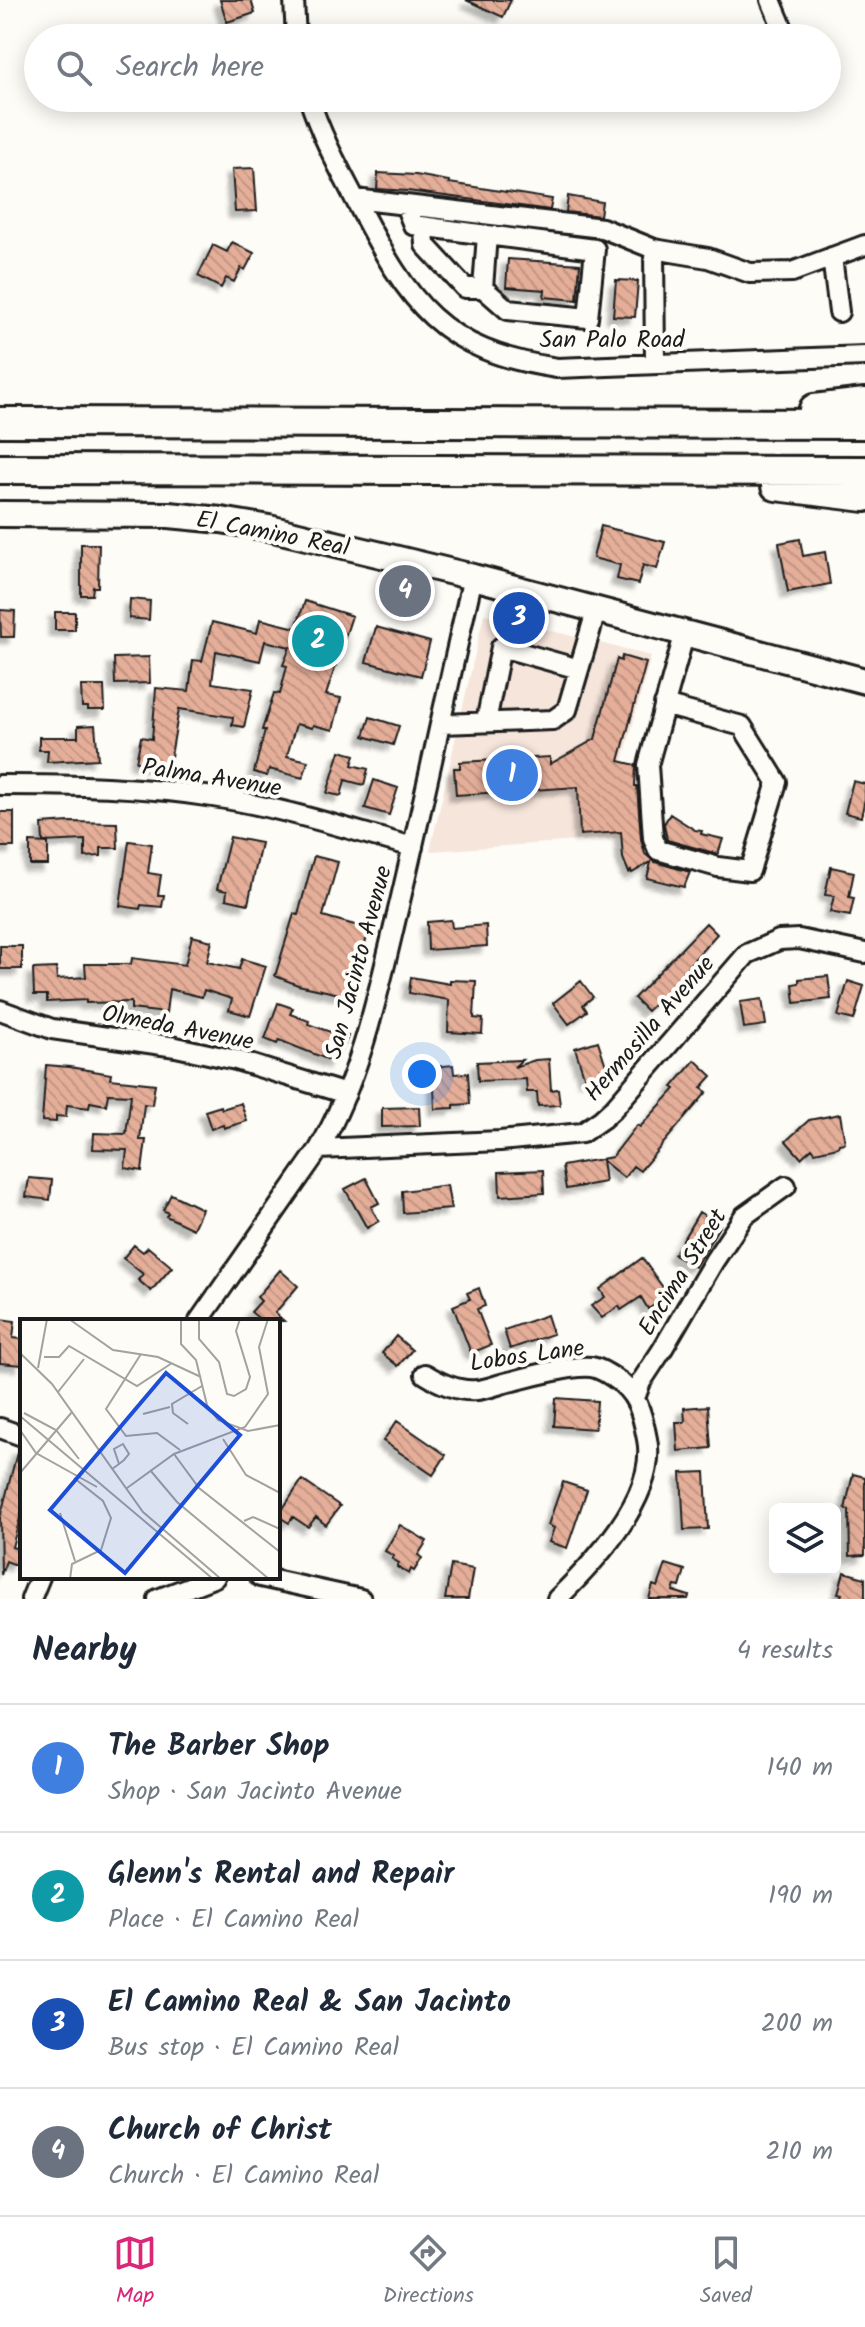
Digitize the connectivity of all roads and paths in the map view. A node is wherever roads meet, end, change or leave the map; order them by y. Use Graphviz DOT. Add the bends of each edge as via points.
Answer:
graph roads {
  1 [pos="294,0"];
  2 [pos="771,0"];
  3 [pos="295,24"];
  4 [pos="781,24"];
  5 [pos="315,112"];
  6 [pos="355,199"];
  7 [pos="405,205"];
  8 [pos="424,227"];
  9 [pos="487,235"];
  10 [pos="865,245"];
  11 [pos="654,249"];
  12 [pos="832,257"];
  13 [pos="483,288"];
  14 [pos="839,312"];
  15 [pos="865,356"];
  16 [pos="655,364"];
  17 [pos="865,403"];
  18 [pos="0,422"];
  19 [pos="680,424"];
  20 [pos="865,424"];
  21 [pos="0,469"];
  22 [pos="652,470"];
  23 [pos="865,471"];
  24 [pos="865,497"];
  25 [pos="0,514"];
  26 [pos="473,577"];
  27 [pos="597,608"];
  28 [pos="685,632"];
  29 [pos="579,669"];
  30 [pos="865,681"];
  31 [pos="664,705"];
  32 [pos="486,722"];
  33 [pos="441,724"];
  34 [pos="0,785"];
  35 [pos="413,847"];
  36 [pos="865,953"];
  37 [pos="0,1010"];
  38 [pos="346,1094"];
  39 [pos="319,1149"];
  40 [pos="786,1186"];
  41 [pos="200,1319"];
  42 [pos="425,1374"];
  43 [pos="635,1398"];
  44 [pos="0,1428"];
  45 [pos="20,1435"];
  46 [pos="39,1579"];
  47 [pos="210,1579"];
  48 [pos="269,1579"];
  49 [pos="31,1599"];
  50 [pos="158,1599"];
  51 [pos="361,1599"];
  52 [pos="557,1599"];
  1 -- 3 [label="street"];
  2 -- 4 [label="street"];
  5 -- 6 [label="street, San Palo Road"];
  6 -- 7 [label="street"];
  6 -- 16 [label="street, San Palo Road" via="386,260 446,329 492,352 537,365"];
  7 -- 8 [label="street" via="413,225"];
  7 -- 11 [label="street" via="602,228"];
  8 -- 9 [label="street"];
  8 -- 13 [label="street" via="425,245 465,288"];
  9 -- 13 [label="street"];
  9 -- 13 [label="street" via="595,249 588,318 508,310"];
  10 -- 12 [label="street"];
  11 -- 12 [label="street" via="708,258 750,273 792,272"];
  11 -- 16 [label="street"];
  12 -- 14 [label="street"];
  15 -- 16 [label="street, San Palo Road"];
  17 -- 19 [label="highway"];
  18 -- 19 [label="highway"];
  19 -- 20 [label="highway"];
  21 -- 22 [label="highway, El Camino Real"];
  22 -- 23 [label="highway, El Camino Real"];
  22 -- 24 [label="highway"];
  25 -- 26 [label="main road, El Camino Real" via="221,520"];
  26 -- 27 [label="main road, El Camino Real"];
  26 -- 33 [label="street, San Jacinto Avenue"];
  27 -- 28 [label="main road, El Camino Real"];
  27 -- 29 [label="street"];
  28 -- 30 [label="main road, El Camino Real"];
  28 -- 31 [label="street"];
  29 -- 32 [label="street" via="567,710 553,720"];
  29 -- 32 [label="street" via="501,647"];
  31 -- 31 [label="street" via="742,726 777,782 750,871 658,850 648,765"];
  32 -- 33 [label="street"];
  33 -- 35 [label="street, San Jacinto Avenue"];
  34 -- 35 [label="street, Palma Avenue" via="212,797"];
  35 -- 38 [label="street, San Jacinto Avenue" via="371,1023"];
  36 -- 39 [label="street, Hermosilla Avenue" via="799,939 779,940 747,954 613,1109 582,1133"];
  37 -- 38 [label="street, Olmeda Avenue" via="52,1029 236,1060"];
  38 -- 39 [label="street, San Jacinto Avenue"];
  39 -- 41 [label="street, San Jacinto Avenue"];
  40 -- 43 [label="street, Encima Street" via="744,1216"];
  42 -- 43 [label="street, Lobos Lane" via="449,1387 477,1390 589,1367 624,1384"];
  43 -- 52 [label="street" via="650,1453 639,1491 600,1554"];
  44 -- 45 [label="street"];
  46 -- 49 [label="street"];
  47 -- 50 [label="street"];
  48 -- 51 [label="street"];
}
